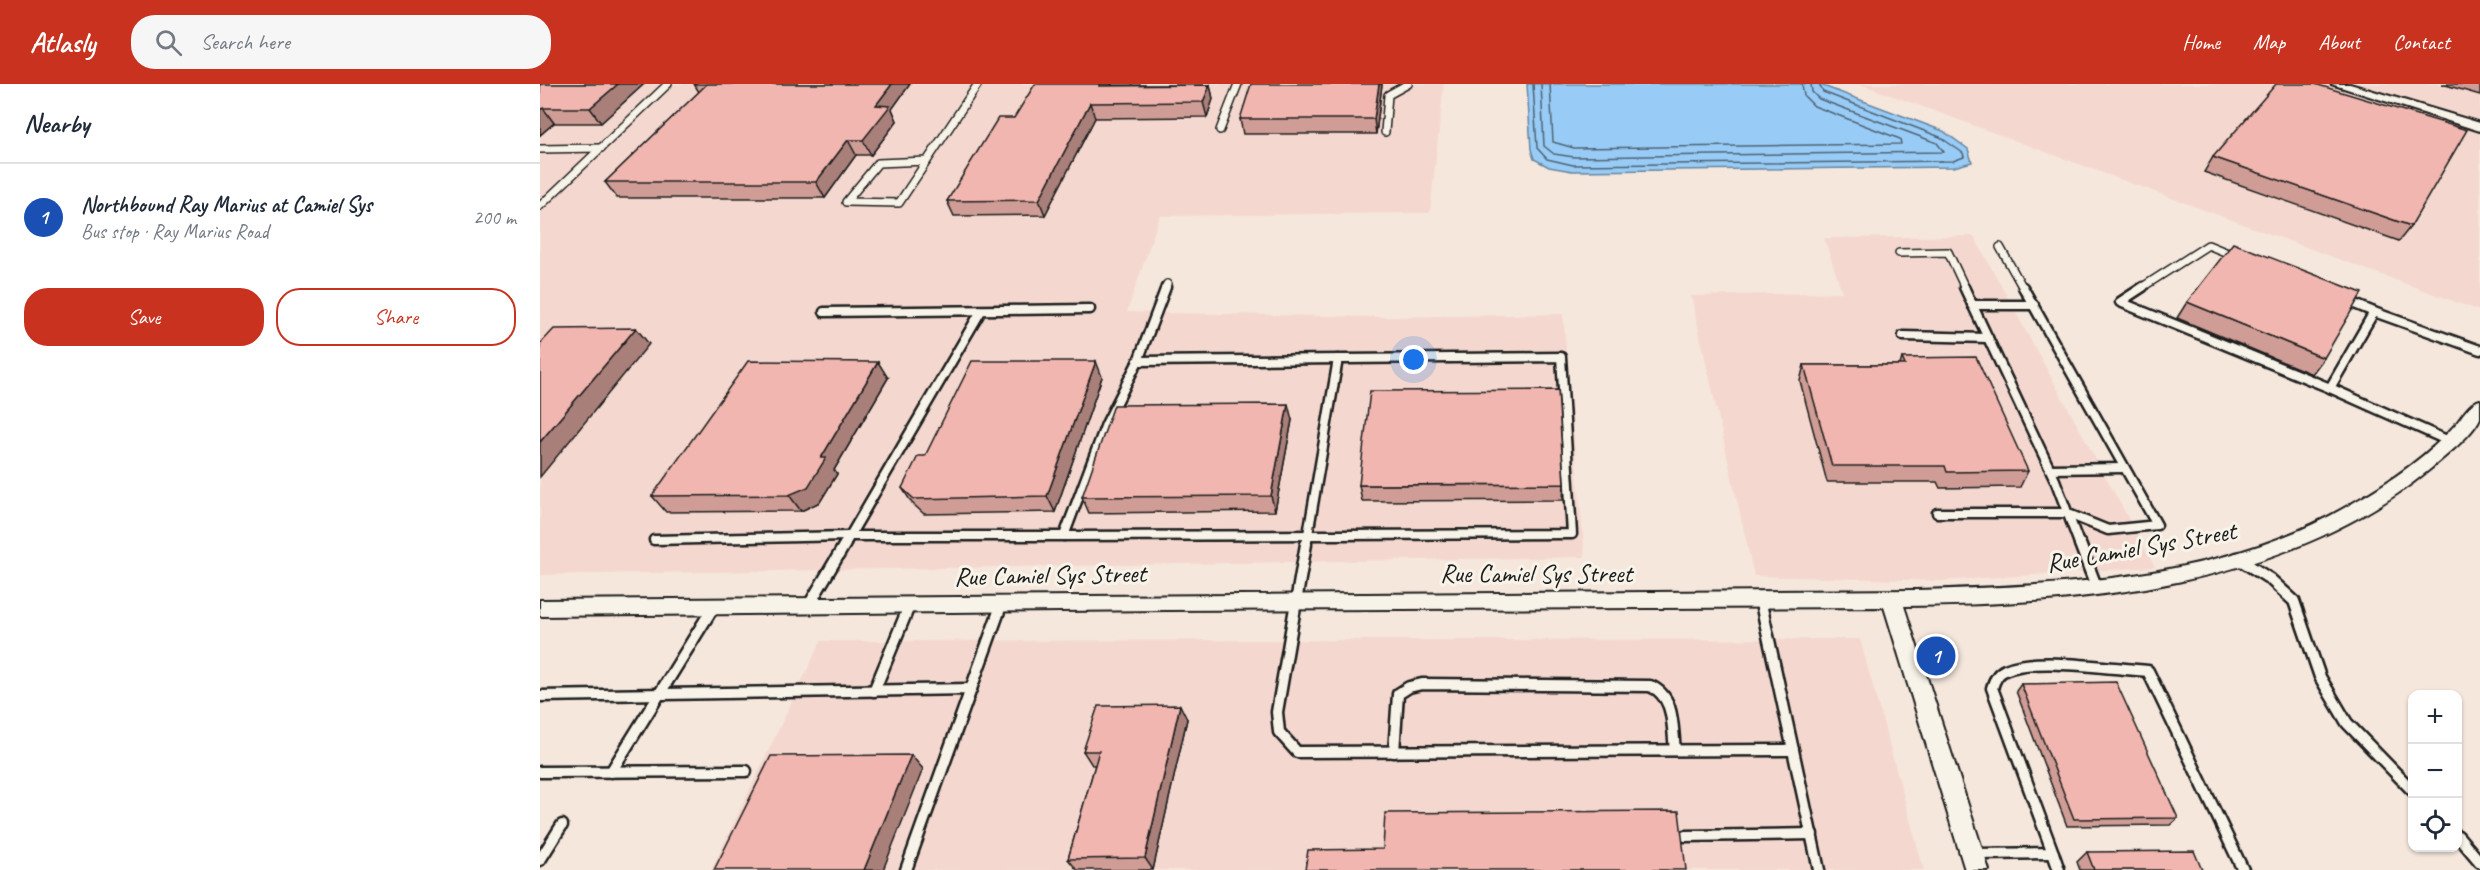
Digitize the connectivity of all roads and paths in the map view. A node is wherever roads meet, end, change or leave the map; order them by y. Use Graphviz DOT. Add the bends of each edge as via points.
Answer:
graph roads {
  1 [pos="668,84"];
  2 [pos="978,84"];
  3 [pos="1238,84"];
  4 [pos="1408,84"];
  5 [pos="2337,84"];
  6 [pos="2480,127"];
  7 [pos="1220,130"];
  8 [pos="1385,132"];
  9 [pos="601,148"];
  10 [pos="540,149"];
  11 [pos="929,161"];
  12 [pos="540,206"];
  13 [pos="2000,247"];
  14 [pos="1899,253"];
  15 [pos="2241,259"];
  16 [pos="1167,284"];
  17 [pos="2341,298"];
  18 [pos="1972,305"];
  19 [pos="2034,305"];
  20 [pos="1090,309"];
  21 [pos="981,311"];
  22 [pos="824,312"];
  23 [pos="2374,312"];
  24 [pos="1903,336"];
  25 [pos="1988,338"];
  26 [pos="2480,350"];
  27 [pos="1338,359"];
  28 [pos="1138,361"];
  29 [pos="2330,388"];
  30 [pos="2480,406"];
  31 [pos="2451,442"];
  32 [pos="2124,468"];
  33 [pos="2050,469"];
  34 [pos="1937,513"];
  35 [pos="2066,513"];
  36 [pos="1308,532"];
  37 [pos="848,536"];
  38 [pos="1064,536"];
  39 [pos="654,540"];
  40 [pos="2237,558"];
  41 [pos="2096,586"];
  42 [pos="1760,599"];
  43 [pos="1892,599"];
  44 [pos="1295,600"];
  45 [pos="1002,603"];
  46 [pos="910,604"];
  47 [pos="809,605"];
  48 [pos="714,606"];
  49 [pos="540,608"];
  50 [pos="971,689"];
  51 [pos="874,691"];
  52 [pos="659,694"];
  53 [pos="540,696"];
  54 [pos="1675,750"];
  55 [pos="1793,750"];
  56 [pos="1394,752"];
  57 [pos="746,771"];
  58 [pos="540,772"];
  59 [pos="611,772"];
  60 [pos="2408,786"];
  61 [pos="562,825"];
  62 [pos="1812,834"];
  63 [pos="1685,836"];
  64 [pos="2462,841"];
  65 [pos="2053,853"];
  66 [pos="2478,857"];
  67 [pos="540,860"];
  68 [pos="1974,862"];
  69 [pos="906,870"];
  70 [pos="1819,870"];
  71 [pos="2059,870"];
  72 [pos="2243,870"];
  1 -- 9 [label="lane"];
  2 -- 11 [label="lane"];
  3 -- 7 [label="lane"];
  4 -- 8 [label="lane" via="1388,95"];
  5 -- 6 [label="street"];
  9 -- 10 [label="lane"];
  9 -- 12 [label="lane"];
  11 -- 11 [label="lane" via="899,203 846,202 878,163"];
  13 -- 19 [label="lane"];
  14 -- 18 [label="lane" via="1948,252"];
  15 -- 29 [label="lane" via="2208,245 2120,302"];
  16 -- 28 [label="lane"];
  17 -- 23 [label="lane"];
  18 -- 19 [label="lane"];
  18 -- 25 [label="lane"];
  19 -- 32 [label="lane"];
  20 -- 21 [label="lane"];
  21 -- 22 [label="lane"];
  21 -- 37 [label="lane"];
  23 -- 26 [label="lane"];
  23 -- 29 [label="lane"];
  24 -- 25 [label="lane"];
  25 -- 33 [label="lane"];
  27 -- 28 [label="lane"];
  27 -- 36 [label="lane"];
  27 -- 36 [label="lane" via="1561,357 1572,534"];
  28 -- 38 [label="lane" via="1106,424"];
  29 -- 31 [label="lane"];
  30 -- 31 [label="street, Rue Camiel Sys Street"];
  31 -- 40 [label="street, Rue Camiel Sys Street" via="2401,482 2320,529"];
  32 -- 33 [label="lane"];
  32 -- 35 [label="lane" via="2157,525 2108,530"];
  33 -- 35 [label="lane"];
  34 -- 35 [label="lane"];
  35 -- 41 [label="lane"];
  36 -- 38 [label="lane"];
  36 -- 44 [label="lane"];
  37 -- 38 [label="lane"];
  37 -- 39 [label="lane"];
  37 -- 47 [label="lane"];
  40 -- 41 [label="street, Rue Camiel Sys Street"];
  40 -- 60 [label="lane" via="2271,579 2294,601 2320,677 2347,723"];
  41 -- 43 [label="street, Rue Camiel Sys Street" via="2071,591"];
  42 -- 43 [label="street, Rue Camiel Sys Street"];
  42 -- 44 [label="street, Rue Camiel Sys Street"];
  42 -- 55 [label="lane"];
  43 -- 68 [label="street"];
  44 -- 45 [label="street, Rue Camiel Sys Street"];
  44 -- 56 [label="lane" via="1277,712 1279,732 1297,752"];
  45 -- 46 [label="street, Rue Camiel Sys Street"];
  45 -- 50 [label="lane"];
  46 -- 47 [label="street, Rue Camiel Sys Street"];
  46 -- 51 [label="lane"];
  47 -- 48 [label="street, Rue Camiel Sys Street"];
  48 -- 49 [label="street, Rue Camiel Sys Street"];
  48 -- 52 [label="lane"];
  50 -- 51 [label="lane"];
  50 -- 69 [label="lane"];
  51 -- 52 [label="lane"];
  52 -- 53 [label="lane"];
  52 -- 59 [label="lane"];
  54 -- 55 [label="lane"];
  54 -- 56 [label="lane"];
  54 -- 56 [label="lane" via="1669,704 1662,691 1650,686 1422,684 1398,694"];
  55 -- 62 [label="lane"];
  57 -- 59 [label="lane"];
  58 -- 59 [label="lane"];
  61 -- 67 [label="lane"];
  62 -- 63 [label="lane"];
  62 -- 70 [label="lane"];
  64 -- 66 [label="lane"];
  65 -- 68 [label="lane"];
  65 -- 71 [label="lane"];
  65 -- 72 [label="lane" via="1992,688 1994,680 2005,670 2025,665 2148,671"];
}
